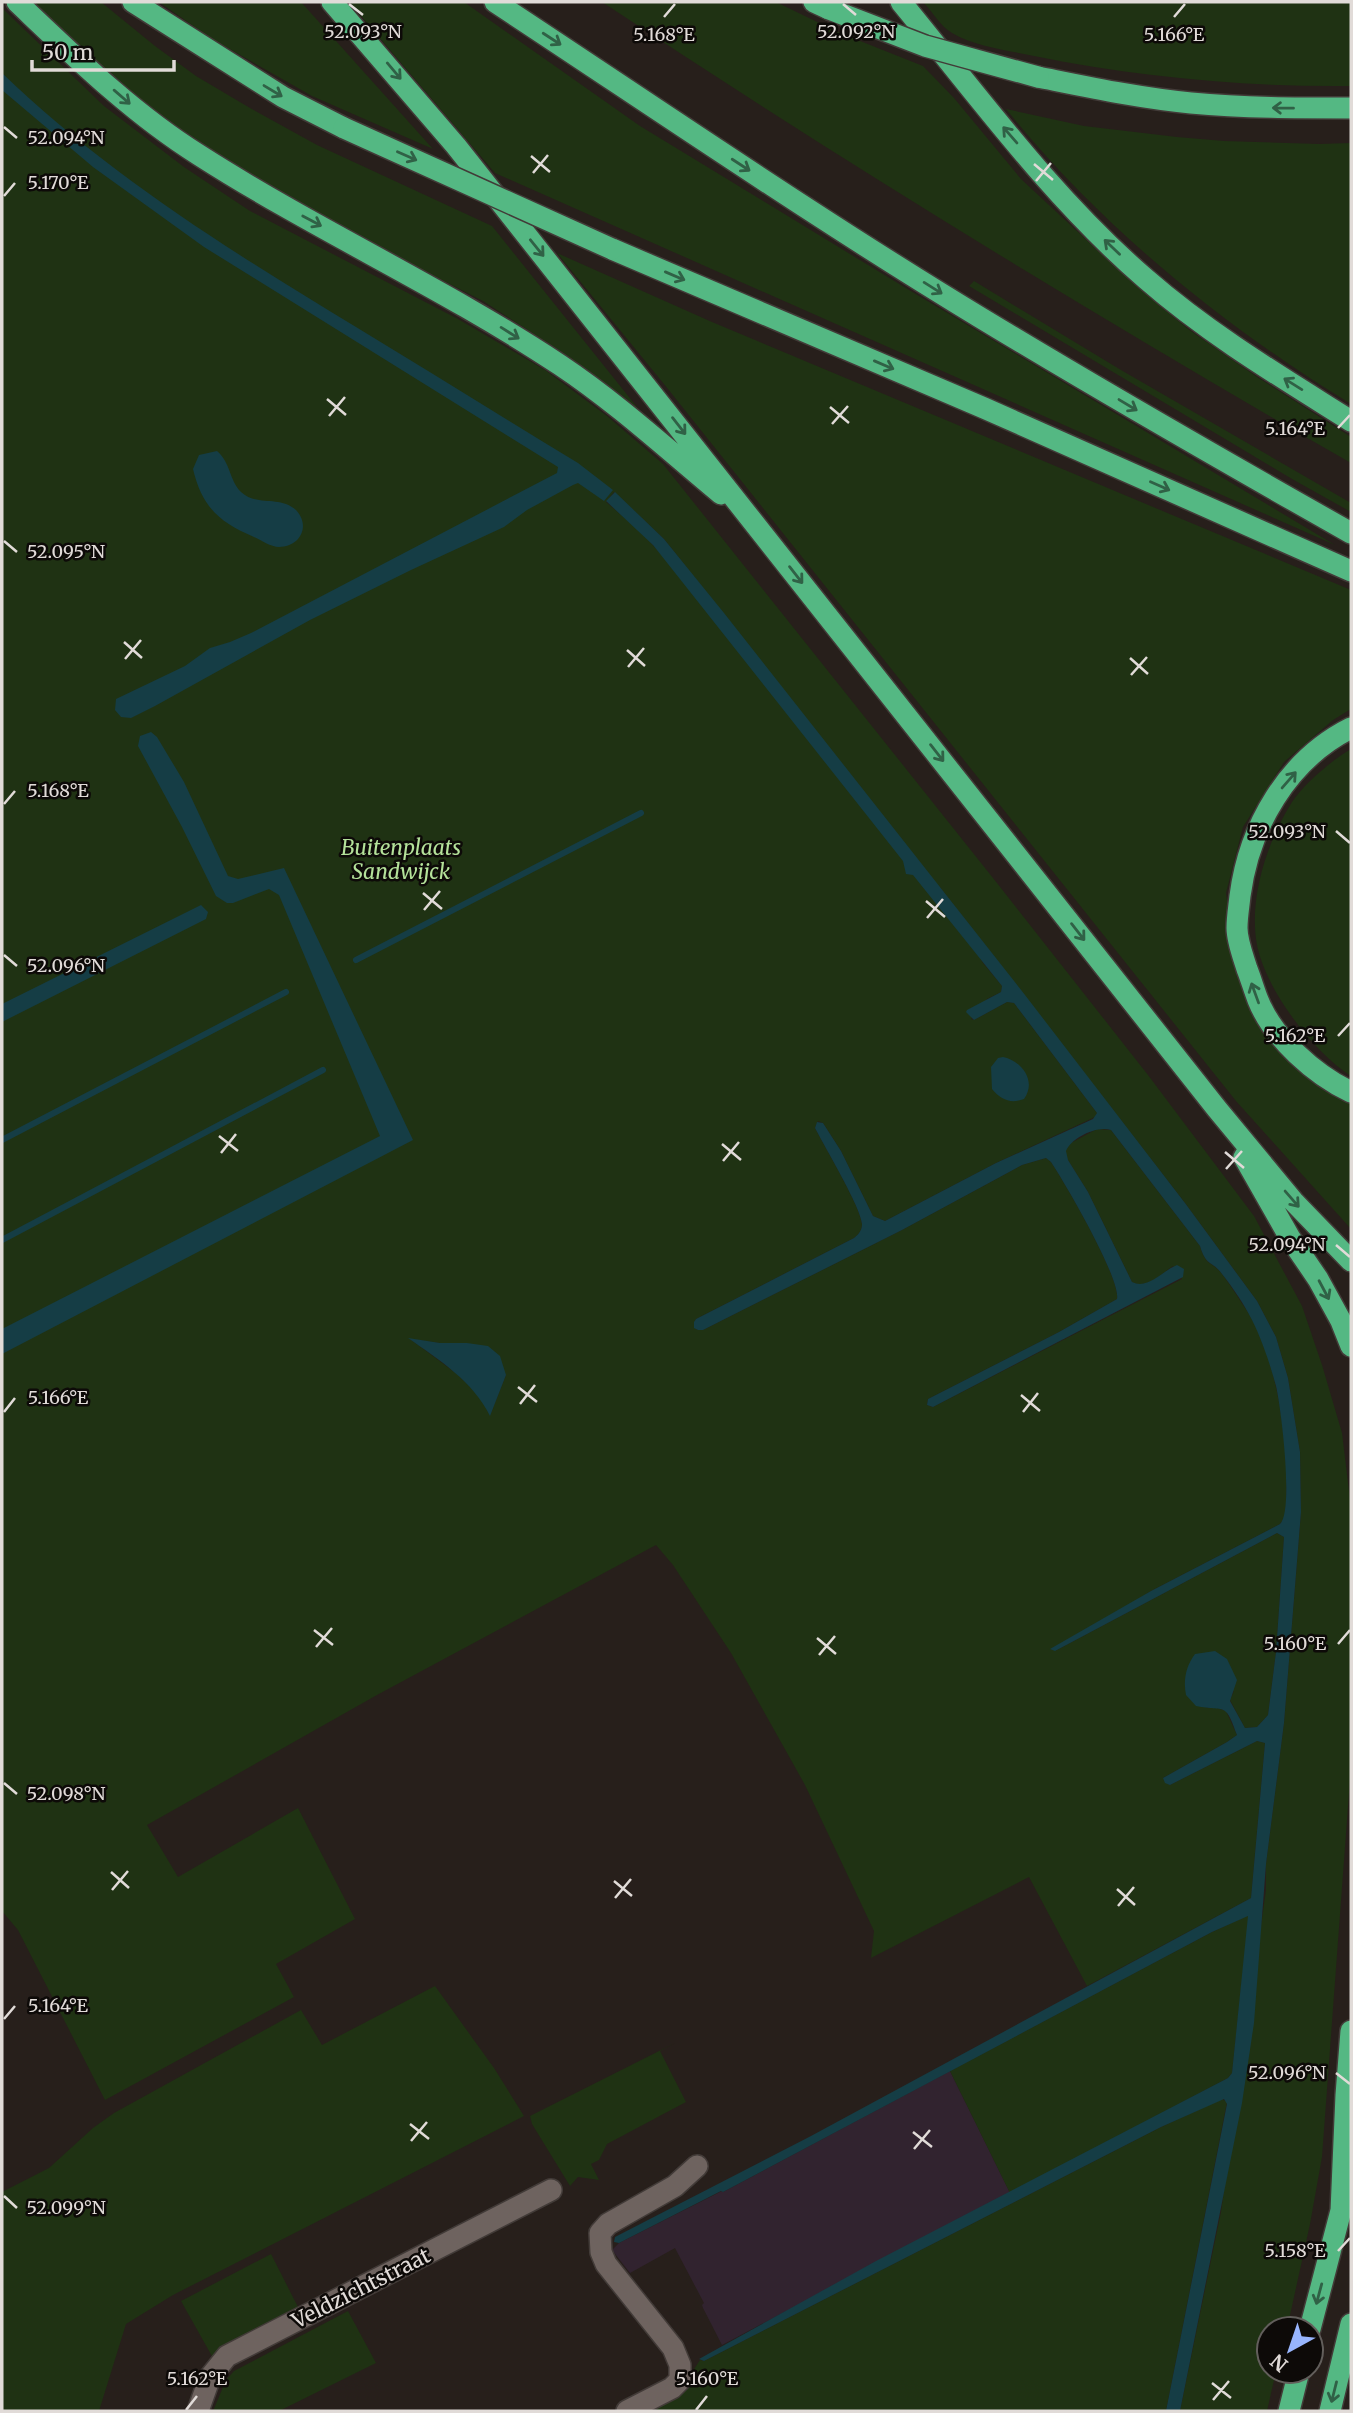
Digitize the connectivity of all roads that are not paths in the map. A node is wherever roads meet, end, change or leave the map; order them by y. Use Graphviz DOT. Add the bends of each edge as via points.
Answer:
graph roads {
  1 [pos="17,2"];
  2 [pos="132,2"];
  3 [pos="332,2"];
  4 [pos="495,2"];
  5 [pos="901,2"];
  6 [pos="821,5"];
  7 [pos="1351,108"];
  8 [pos="1351,421"];
  9 [pos="754,521"];
  10 [pos="1351,533"];
  11 [pos="1351,571"];
  12 [pos="1351,729"];
  13 [pos="1351,1093"];
  14 [pos="1217,1109"];
  15 [pos="1351,1261"];
  16 [pos="1351,1346"];
  17 [pos="1351,2031"];
  18 [pos="697,2166"];
  19 [pos="1351,2166"];
  20 [pos="551,2190"];
  21 [pos="1341,2211"];
  22 [pos="1314,2315"];
  23 [pos="1351,2324"];
  24 [pos="1296,2385"];
  25 [pos="198,2411"];
  26 [pos="627,2411"];
  27 [pos="1289,2411"];
  28 [pos="1329,2411"];
  1 -- 9 [label="highway, one-way" via="143,116 288,209 562,366"];
  2 -- 11 [label="highway, one-way, bridge" via="283,97 344,128"];
  3 -- 9 [label="highway, one-way" via="456,146"];
  4 -- 10 [label="highway, one-way" via="819,217 981,318"];
  8 -- 5 [label="highway, one-way" via="1192,316 1128,262 1055,187"];
  7 -- 6 [label="highway, one-way, bridge" via="1189,103 1124,94 1038,77 925,46"];
  9 -- 14 [label="highway, one-way"];
  13 -- 12 [label="highway, one-way" via="1323,1077 1286,1043 1258,1002 1237,929 1244,866 1262,816 1313,754"];
  14 -- 15 [label="highway, one-way" via="1293,1201"];
  14 -- 16 [label="highway, one-way" via="1318,1279"];
  17 -- 21 [label="highway"];
  18 -- 26 [label="street" via="675,2186 600,2233 606,2263 673,2348 680,2365 680,2380 672,2388"];
  19 -- 21 [label="highway"];
  20 -- 25 [label="street, Veldzichtstraat" via="227,2356 210,2377"];
  21 -- 22 [label="highway, one-way"];
  23 -- 28 [label="highway, one-way"];
  24 -- 27 [label="highway"];
}
